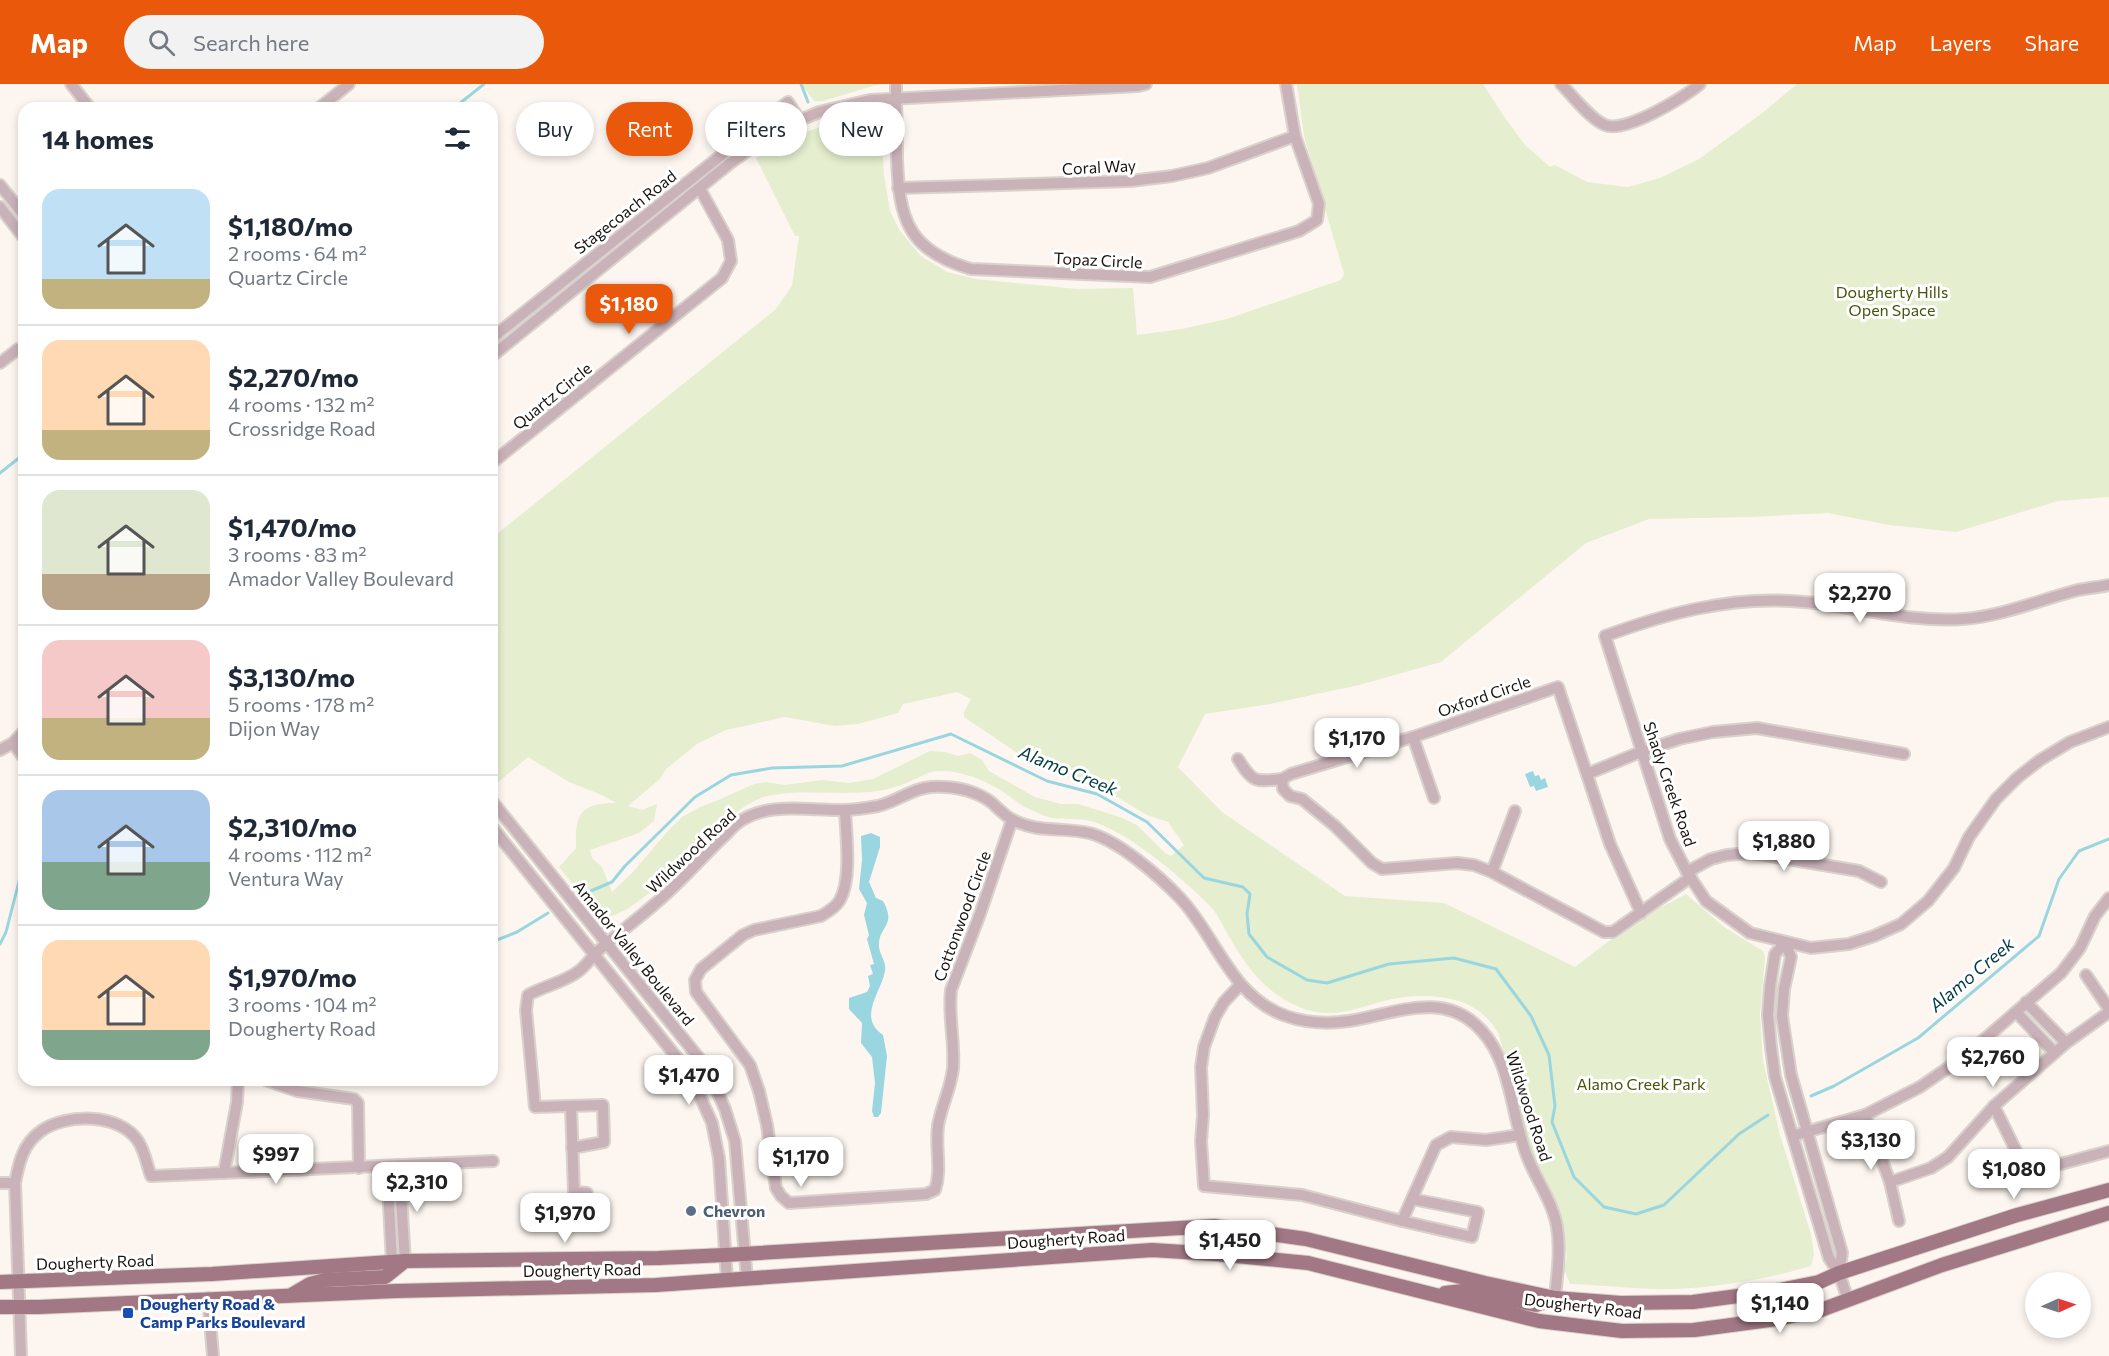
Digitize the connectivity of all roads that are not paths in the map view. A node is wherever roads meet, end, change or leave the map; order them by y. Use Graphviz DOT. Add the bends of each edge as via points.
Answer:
graph roads {
  1 [pos="71,84"];
  2 [pos="349,84"];
  3 [pos="896,84"];
  4 [pos="1146,84"];
  5 [pos="1286,84"];
  6 [pos="1561,84"];
  7 [pos="1700,84"];
  8 [pos="896,97"];
  9 [pos="85,102"];
  10 [pos="326,102"];
  11 [pos="807,117"];
  12 [pos="1295,136"];
  13 [pos="720,156"];
  14 [pos="742,156"];
  15 [pos="0,185"];
  16 [pos="898,188"];
  17 [pos="700,189"];
  18 [pos="663,202"];
  19 [pos="0,207"];
  20 [pos="18,208"];
  21 [pos="672,212"];
  22 [pos="18,230"];
  23 [pos="571,274"];
  24 [pos="580,285"];
  25 [pos="498,333"];
  26 [pos="18,349"];
  27 [pos="498,351"];
  28 [pos="0,363"];
  29 [pos="498,458"];
  30 [pos="2109,585"];
  31 [pos="2109,727"];
  32 [pos="1413,737"];
  33 [pos="18,738"];
  34 [pos="13,743"];
  35 [pos="0,750"];
  36 [pos="18,750"];
  37 [pos="1643,751"];
  38 [pos="1904,754"];
  39 [pos="1238,759"];
  40 [pos="1587,774"];
  41 [pos="1282,779"];
  42 [pos="1434,798"];
  43 [pos="498,808"];
  44 [pos="845,810"];
  45 [pos="1515,811"];
  46 [pos="1012,820"];
  47 [pos="498,833"];
  48 [pos="1492,872"];
  49 [pos="1689,874"];
  50 [pos="1881,882"];
  51 [pos="2109,898"];
  52 [pos="1641,913"];
  53 [pos="608,943"];
  54 [pos="1785,943"];
  55 [pos="595,954"];
  56 [pos="2086,975"];
  57 [pos="1240,985"];
  58 [pos="2026,1002"];
  59 [pos="2109,1010"];
  60 [pos="2016,1012"];
  61 [pos="2066,1043"];
  62 [pos="2055,1053"];
  63 [pos="238,1086"];
  64 [pos="282,1086"];
  65 [pos="1994,1106"];
  66 [pos="571,1107"];
  67 [pos="1865,1115"];
  68 [pos="1806,1132"];
  69 [pos="1520,1135"];
  70 [pos="1791,1136"];
  71 [pos="572,1148"];
  72 [pos="2109,1151"];
  73 [pos="493,1161"];
  74 [pos="399,1166"];
  75 [pos="387,1167"];
  76 [pos="359,1168"];
  77 [pos="224,1173"];
  78 [pos="1890,1182"];
  79 [pos="15,1183"];
  80 [pos="0,1184"];
  81 [pos="2109,1190"];
  82 [pos="587,1193"];
  83 [pos="1412,1198"];
  84 [pos="2109,1213"];
  85 [pos="1402,1221"];
  86 [pos="1899,1221"];
  87 [pos="745,1254"];
  88 [pos="725,1255"];
  89 [pos="399,1262"];
  90 [pos="1839,1273"];
  91 [pos="747,1279"];
  92 [pos="727,1280"];
  93 [pos="20,1281"];
  94 [pos="0,1282"];
  95 [pos="1434,1294"];
  96 [pos="292,1295"];
  97 [pos="208,1298"];
  98 [pos="1555,1298"];
  99 [pos="1848,1300"];
  100 [pos="0,1307"];
  101 [pos="20,1307"];
  102 [pos="21,1356"];
  103 [pos="213,1356"];
  1 -- 9 [label="street"];
  2 -- 10 [label="street"];
  3 -- 8 [label="street, Topaz Circle"];
  4 -- 8 [label="street, Stagecoach Road"];
  5 -- 12 [label="street, Topaz Circle"];
  6 -- 7 [label="street" via="1604,125 1620,127 1684,97"];
  8 -- 11 [label="street, Stagecoach Road" via="843,105"];
  8 -- 16 [label="street, Topaz Circle"];
  12 -- 16 [label="street, Coral Way" via="1208,168 1130,182"];
  12 -- 16 [label="street, Topaz Circle" via="1319,204 1317,220 1299,231 1150,277 971,269 950,263 930,252 914,234 903,215"];
  13 -- 18 [label="street, Stagecoach Road"];
  14 -- 17 [label="street, Stagecoach Road"];
  15 -- 20 [label="street"];
  17 -- 21 [label="street, Stagecoach Road"];
  17 -- 29 [label="street, Quartz Circle" via="728,240 731,261 722,278"];
  18 -- 21 [label="street"];
  18 -- 23 [label="street, Stagecoach Road"];
  19 -- 22 [label="street"];
  21 -- 24 [label="street, Stagecoach Road"];
  23 -- 24 [label="street"];
  23 -- 25 [label="street, Stagecoach Road"];
  24 -- 27 [label="street, Stagecoach Road"];
  26 -- 28 [label="street"];
  30 -- 37 [label="street, Shady Creek Road" via="2078,590 2014,611 1964,619 1746,600 1697,607 1605,636"];
  31 -- 54 [label="street, Shady Creek Road" via="2070,742 2017,778 1996,799 1969,837 1954,868 1928,901 1901,924 1849,944 1811,948"];
  32 -- 40 [label="street, Oxford Circle" via="1558,687"];
  32 -- 41 [label="street, Oxford Circle"];
  32 -- 42 [label="street"];
  33 -- 34 [label="street"];
  34 -- 35 [label="street"];
  34 -- 36 [label="street"];
  37 -- 38 [label="street" via="1713,732 1758,728"];
  37 -- 40 [label="street"];
  37 -- 49 [label="street, Shady Creek Road" via="1670,839"];
  39 -- 41 [label="street" via="1249,776 1263,781"];
  40 -- 52 [label="street, Oxford Circle" via="1610,844"];
  41 -- 48 [label="street" via="1283,789 1335,826 1382,869 1457,863"];
  43 -- 53 [label="street, Amador Valley Boulevard"];
  44 -- 46 [label="street, Wildwood Road" via="881,805 925,787 950,787 988,800"];
  44 -- 46 [label="street, Cottonwood Circle" via="845,883 840,900 821,916 743,935 701,969 695,980 696,992 750,1065 767,1125 776,1188 789,1203 926,1194 936,1190 938,1124 953,1065 951,990"];
  44 -- 53 [label="street, Wildwood Road" via="779,809 740,821 665,896"];
  45 -- 48 [label="street"];
  46 -- 57 [label="street, Wildwood Road" via="1038,829 1092,833 1119,845 1196,916"];
  47 -- 55 [label="street, Amador Valley Boulevard"];
  48 -- 52 [label="street" via="1604,932 1613,932"];
  49 -- 50 [label="street" via="1711,859 1752,853 1859,871"];
  49 -- 52 [label="street"];
  49 -- 54 [label="street, Shady Creek Road" via="1706,901 1734,922 1750,933"];
  51 -- 58 [label="street" via="2061,973"];
  53 -- 55 [label="street, Wildwood Road"];
  53 -- 87 [label="street, Amador Valley Boulevard" via="707,1068 735,1140"];
  54 -- 68 [label="street" via="1791,957 1782,1016 1791,1075"];
  54 -- 70 [label="street" via="1775,954 1768,1015 1775,1077"];
  55 -- 66 [label="street, Wildwood Road" via="579,971 528,995 534,1107"];
  55 -- 88 [label="street, Amador Valley Boulevard" via="690,1074 712,1123 719,1158"];
  56 -- 59 [label="street"];
  57 -- 69 [label="street, Wildwood Road" via="1275,1011 1311,1022 1348,1021 1434,1006 1463,1017 1479,1027 1493,1045 1503,1067"];
  57 -- 85 [label="street" via="1215,1017 1204,1047 1204,1186 1302,1195"];
  58 -- 60 [label="street"];
  58 -- 61 [label="street"];
  59 -- 61 [label="street"];
  60 -- 62 [label="street"];
  60 -- 67 [label="street" via="1965,1056 1920,1087"];
  61 -- 62 [label="street"];
  62 -- 65 [label="street"];
  63 -- 77 [label="street"];
  64 -- 76 [label="street" via="354,1099 358,1103"];
  65 -- 72 [label="street" via="2027,1173"];
  65 -- 78 [label="street" via="1948,1157 1931,1168"];
  66 -- 71 [label="street"];
  66 -- 71 [label="street" via="603,1105 604,1142"];
  67 -- 68 [label="street"];
  67 -- 78 [label="street"];
  68 -- 70 [label="street"];
  68 -- 90 [label="street" via="1842,1253"];
  69 -- 83 [label="street" via="1486,1140 1451,1137 1436,1145"];
  69 -- 98 [label="street, Wildwood Road" via="1557,1227"];
  70 -- 90 [label="street" via="1828,1258"];
  71 -- 82 [label="street" via="574,1192"];
  73 -- 74 [label="street"];
  74 -- 75 [label="street"];
  74 -- 89 [label="street"];
  75 -- 76 [label="street"];
  75 -- 89 [label="street"];
  76 -- 77 [label="street"];
  77 -- 79 [label="street" via="151,1176 138,1141 122,1128 103,1119 79,1118 41,1131 20,1157"];
  78 -- 86 [label="street"];
  79 -- 80 [label="street"];
  79 -- 93 [label="street"];
  81 -- 90 [label="main road, Dougherty Road" via="2017,1215"];
  83 -- 85 [label="street"];
  83 -- 85 [label="street" via="1478,1212 1472,1238"];
  84 -- 99 [label="main road, Dougherty Road" via="1942,1265"];
  87 -- 88 [label="main road, Dougherty Road"];
  87 -- 91 [label="street, Amador Valley Boulevard"];
  87 -- 98 [label="main road, Dougherty Road" via="1214,1226 1306,1239"];
  88 -- 89 [label="main road, Dougherty Road"];
  88 -- 92 [label="street, Amador Valley Boulevard"];
  89 -- 93 [label="main road, Dougherty Road"];
  89 -- 96 [label="main road" via="385,1277 325,1280"];
  90 -- 98 [label="main road, Dougherty Road" via="1819,1282 1775,1291 1693,1302 1621,1303"];
  90 -- 99 [label="street"];
  91 -- 92 [label="main road, Dougherty Road"];
  91 -- 95 [label="main road, Dougherty Road" via="1152,1250 1308,1263"];
  92 -- 96 [label="main road, Dougherty Road"];
  93 -- 94 [label="main road, Dougherty Road"];
  93 -- 101 [label="street"];
  95 -- 98 [label="main road" via="1463,1291 1536,1305"];
  95 -- 99 [label="main road, Dougherty Road" via="1539,1321 1622,1331 1694,1330 1777,1319"];
  96 -- 97 [label="main road, Dougherty Road"];
  97 -- 101 [label="main road, Dougherty Road"];
  97 -- 103 [label="street"];
  100 -- 101 [label="main road, Dougherty Road"];
  101 -- 102 [label="street"];
}
